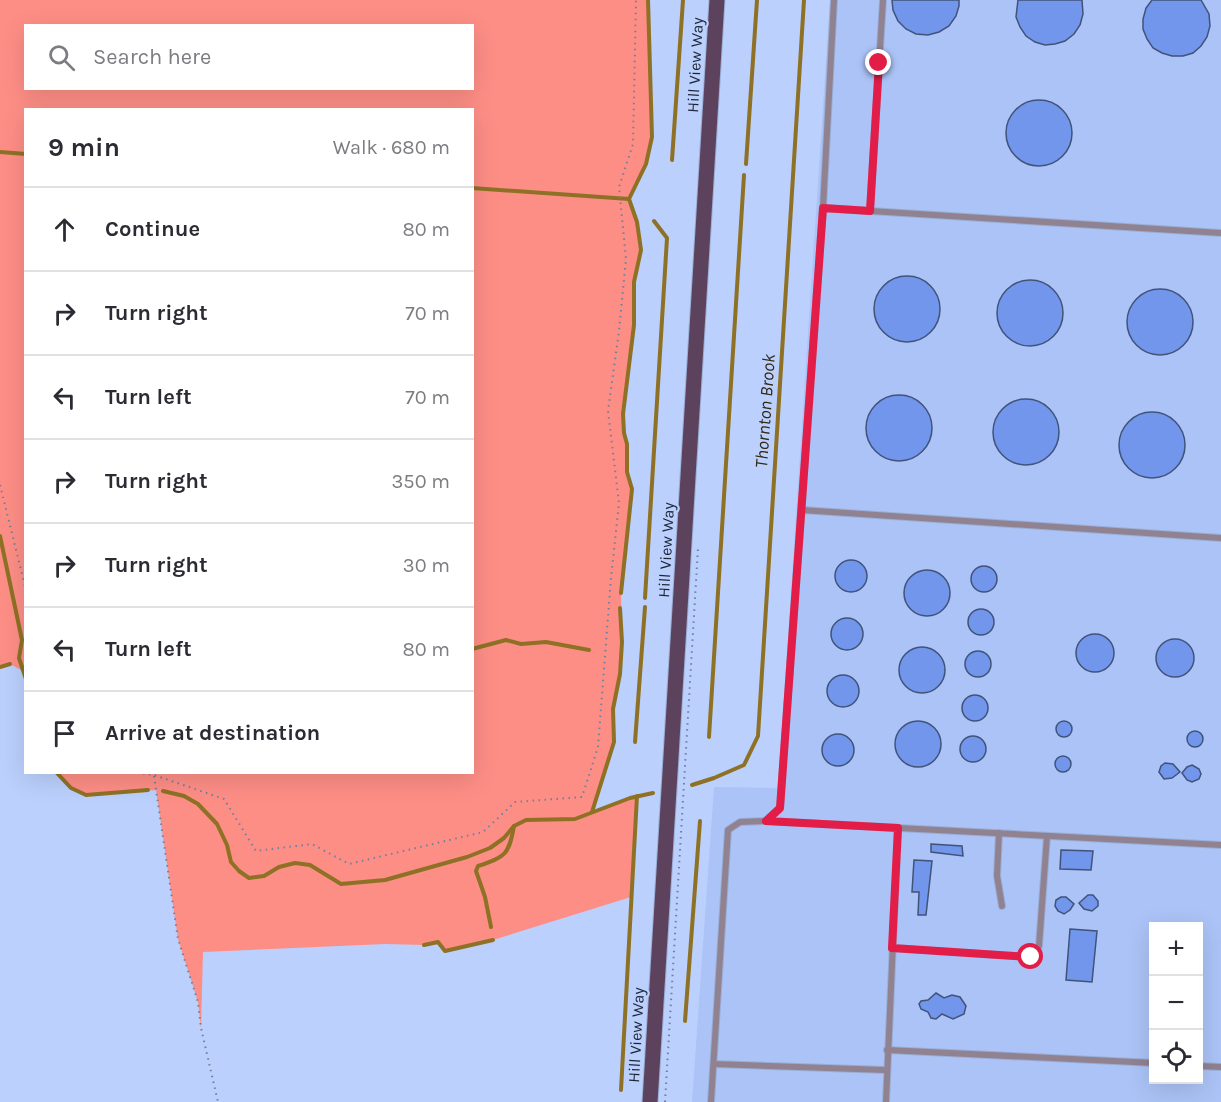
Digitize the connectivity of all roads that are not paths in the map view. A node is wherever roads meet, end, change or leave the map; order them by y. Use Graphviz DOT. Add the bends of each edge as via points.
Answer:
graph roads {
  1 [pos="717,0"];
  2 [pos="834,0"];
  3 [pos="884,0"];
  4 [pos="823,208"];
  5 [pos="870,211"];
  6 [pos="1221,233"];
  7 [pos="802,510"];
  8 [pos="1221,538"];
  9 [pos="766,821"];
  10 [pos="898,828"];
  11 [pos="999,834"];
  12 [pos="1047,836"];
  13 [pos="1221,845"];
  14 [pos="1002,906"];
  15 [pos="892,948"];
  16 [pos="887,1050"];
  17 [pos="714,1064"];
  18 [pos="1149,1064"];
  19 [pos="1203,1066"];
  20 [pos="1221,1067"];
  21 [pos="886,1070"];
  22 [pos="650,1102"];
  23 [pos="711,1102"];
  24 [pos="886,1102"];
  1 -- 22 [label="main road, Hill View Way"];
  2 -- 4 [label="lane"];
  3 -- 5 [label="lane"];
  4 -- 5 [label="lane"];
  4 -- 7 [label="lane"];
  5 -- 6 [label="lane"];
  7 -- 8 [label="lane"];
  7 -- 9 [label="lane" via="780,808"];
  9 -- 10 [label="lane"];
  9 -- 17 [label="lane" via="740,822 728,830"];
  10 -- 11 [label="lane"];
  10 -- 15 [label="lane"];
  11 -- 12 [label="lane"];
  11 -- 14 [label="lane" via="997,876"];
  12 -- 13 [label="lane"];
  12 -- 15 [label="lane" via="1039,946 1031,957"];
  15 -- 16 [label="lane"];
  16 -- 18 [label="lane"];
  16 -- 21 [label="lane"];
  17 -- 21 [label="lane"];
  17 -- 23 [label="lane"];
  19 -- 20 [label="lane"];
  21 -- 24 [label="lane"];
}
